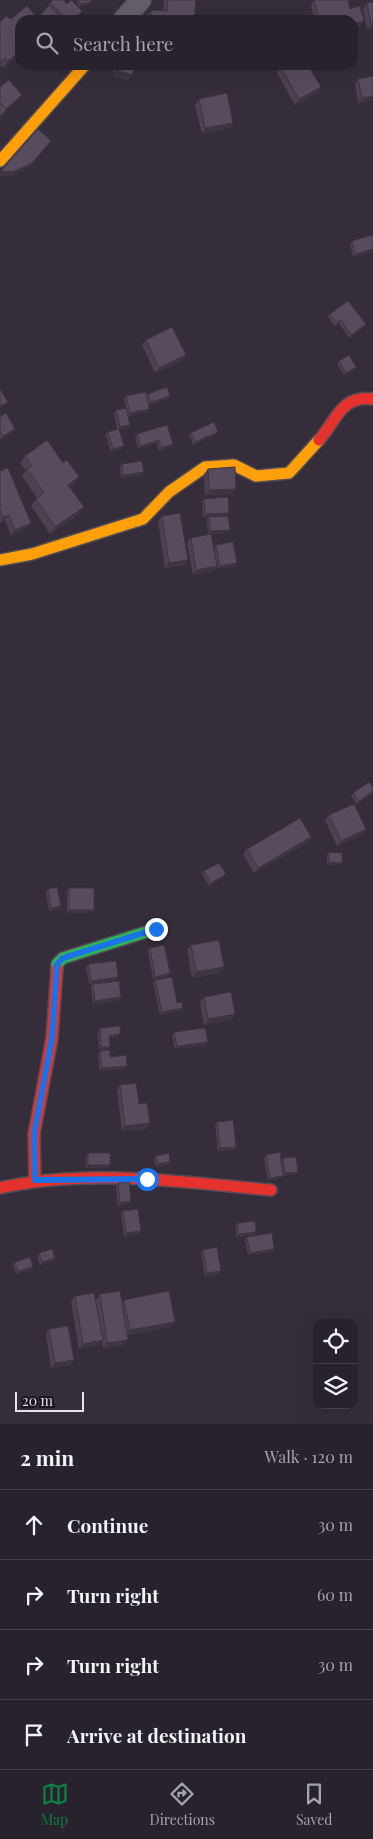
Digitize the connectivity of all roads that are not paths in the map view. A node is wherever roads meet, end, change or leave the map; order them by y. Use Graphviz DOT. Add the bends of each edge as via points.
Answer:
graph roads {
  1 [pos="141,0"];
  2 [pos="128,15"];
  3 [pos="81,70"];
  4 [pos="0,161"];
  5 [pos="373,399"];
  6 [pos="0,560"];
  7 [pos="156,929"];
  8 [pos="35,1180"];
  9 [pos="0,1188"];
  10 [pos="271,1190"];
  1 -- 2 [label="street"];
  3 -- 4 [label="street"];
  5 -- 6 [label="street" via="365,398 340,408 323,436 288,473 256,476 234,465 204,467 169,492 143,519 32,554"];
  7 -- 8 [label="street" via="63,958 57,964 52,1038 34,1134"];
  8 -- 9 [label="street"];
  8 -- 10 [label="street" via="147,1179"];
}
